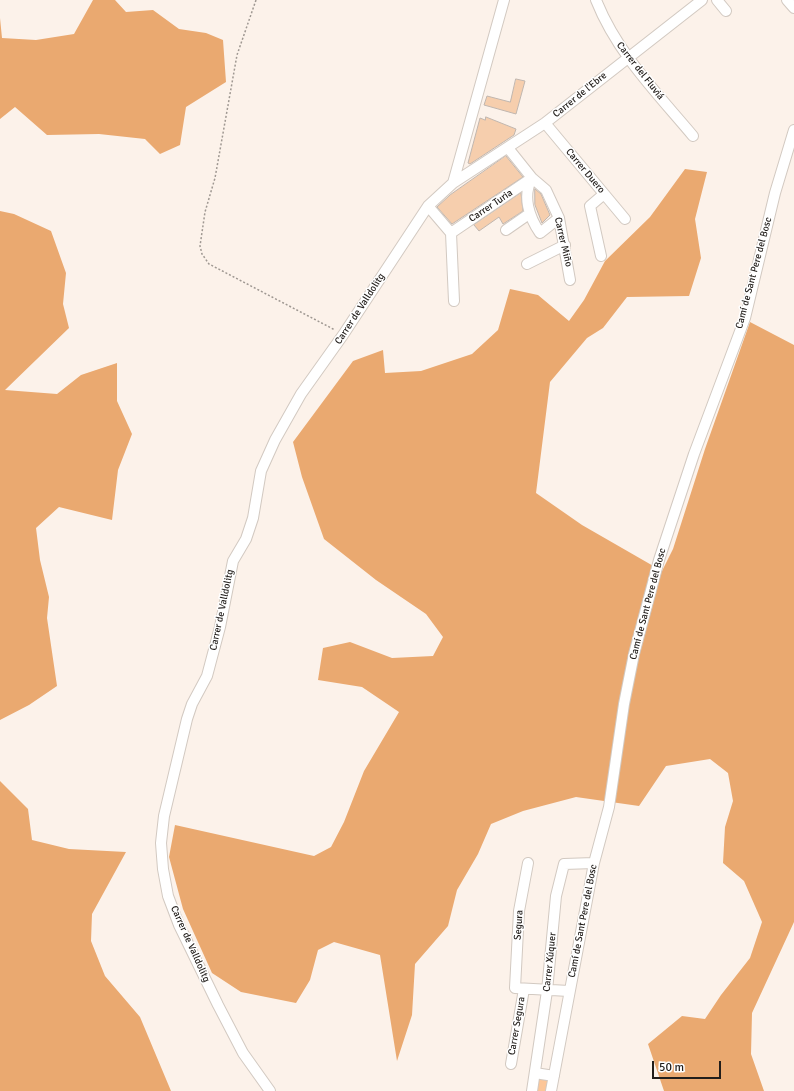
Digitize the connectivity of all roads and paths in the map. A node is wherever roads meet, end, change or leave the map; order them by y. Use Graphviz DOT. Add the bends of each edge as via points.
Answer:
graph roads {
  1 [pos="256,0"];
  2 [pos="504,0"];
  3 [pos="596,0"];
  4 [pos="702,0"];
  5 [pos="717,0"];
  6 [pos="787,0"];
  7 [pos="794,8"];
  8 [pos="726,11"];
  9 [pos="627,58"];
  10 [pos="545,123"];
  11 [pos="794,130"];
  12 [pos="693,136"];
  13 [pos="508,148"];
  14 [pos="532,178"];
  15 [pos="453,183"];
  16 [pos="604,194"];
  17 [pos="428,206"];
  18 [pos="529,214"];
  19 [pos="559,218"];
  20 [pos="625,219"];
  21 [pos="506,230"];
  22 [pos="451,233"];
  23 [pos="565,245"];
  24 [pos="601,256"];
  25 [pos="527,264"];
  26 [pos="570,280"];
  27 [pos="454,301"];
  28 [pos="343,335"];
  29 [pos="528,863"];
  30 [pos="594,863"];
  31 [pos="520,989"];
  32 [pos="547,991"];
  33 [pos="569,991"];
  34 [pos="511,1064"];
  35 [pos="535,1073"];
  36 [pos="554,1076"];
  37 [pos="270,1091"];
  38 [pos="532,1091"];
  39 [pos="551,1091"];
  1 -- 28 [label="path" via="237,55 215,178 205,212 200,246 202,254 209,264"];
  2 -- 15 [label="street"];
  3 -- 9 [label="street, Carrer del Fluviá"];
  4 -- 9 [label="street, Carrer de l'Ebre"];
  5 -- 8 [label="street"];
  6 -- 7 [label="street"];
  9 -- 10 [label="street, Carrer de l'Ebre"];
  9 -- 12 [label="street, Carrer del Fluviá"];
  10 -- 13 [label="street, Carrer de l'Ebre"];
  10 -- 16 [label="street, Carrer Duero"];
  11 -- 30 [label="street, Camí de Sant Pere del Bosc" via="775,193 744,318 694,454 659,560 624,704 609,807"];
  13 -- 14 [label="street, Carrer Miño"];
  13 -- 15 [label="street, Carrer de l'Ebre"];
  14 -- 18 [label="street" via="527,187"];
  14 -- 19 [label="street, Carrer Miño" via="546,190"];
  14 -- 22 [label="street, Carrer Turia"];
  15 -- 17 [label="street, Carrer de Valldolitg"];
  16 -- 20 [label="street, Carrer Duero"];
  16 -- 24 [label="street" via="590,206"];
  17 -- 22 [label="street"];
  17 -- 28 [label="street, Carrer de Valldolitg"];
  18 -- 19 [label="street" via="540,233"];
  18 -- 21 [label="street"];
  19 -- 23 [label="street, Carrer Miño"];
  22 -- 27 [label="street"];
  23 -- 25 [label="street"];
  23 -- 26 [label="street, Carrer Miño"];
  28 -- 37 [label="street, Carrer de Valldolitg" via="301,394 274,440 262,471 253,518 246,538 233,561 207,676 187,719 164,816 163,869 168,896 179,925 243,1053"];
  29 -- 31 [label="street, Segura" via="519,911"];
  30 -- 32 [label="street, Carrer Xúquer" via="564,864 556,896"];
  30 -- 33 [label="street, Camí de Sant Pere del Bosc"];
  31 -- 32 [label="street"];
  31 -- 34 [label="street, Carrer Segura"];
  32 -- 33 [label="street"];
  32 -- 35 [label="street, Carrer Xúquer"];
  33 -- 36 [label="street, Camí de Sant Pere del Bosc"];
  35 -- 36 [label="street"];
  35 -- 38 [label="street, Carrer Xúquer"];
  36 -- 39 [label="street, Camí de Sant Pere del Bosc"];
}
